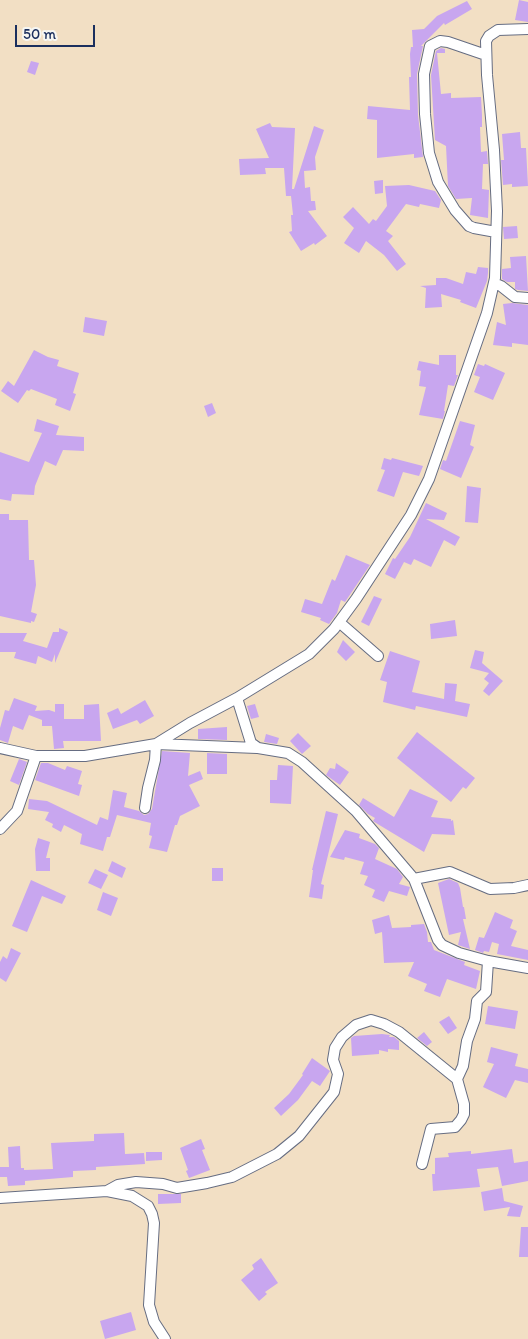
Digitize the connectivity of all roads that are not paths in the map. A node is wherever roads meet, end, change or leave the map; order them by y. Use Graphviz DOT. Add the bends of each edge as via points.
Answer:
graph roads {
  1 [pos="528,28"];
  2 [pos="486,55"];
  3 [pos="496,232"];
  4 [pos="494,283"];
  5 [pos="528,298"];
  6 [pos="339,622"];
  7 [pos="378,656"];
  8 [pos="237,698"];
  9 [pos="156,744"];
  10 [pos="0,748"];
  11 [pos="258,748"];
  12 [pos="36,756"];
  13 [pos="145,808"];
  14 [pos="0,829"];
  15 [pos="414,879"];
  16 [pos="528,885"];
  17 [pos="488,961"];
  18 [pos="528,968"];
  19 [pos="457,1079"];
  20 [pos="422,1164"];
  21 [pos="107,1191"];
  22 [pos="0,1198"];
  23 [pos="165,1339"];
  1 -- 2 [label="street" via="494,32 486,41"];
  2 -- 3 [label="street" via="496,174"];
  2 -- 3 [label="street" via="448,42 440,41 430,46 424,74 425,114 429,152 438,182 469,226"];
  3 -- 4 [label="street"];
  4 -- 5 [label="street" via="515,297"];
  4 -- 6 [label="street" via="487,313 429,479 411,515"];
  6 -- 7 [label="street"];
  6 -- 8 [label="street" via="309,654"];
  8 -- 9 [label="street"];
  8 -- 11 [label="street" via="249,740"];
  9 -- 11 [label="street"];
  9 -- 12 [label="street" via="86,756"];
  9 -- 13 [label="street"];
  10 -- 12 [label="street"];
  11 -- 15 [label="street" via="288,753 302,762 356,811"];
  12 -- 14 [label="street" via="16,811"];
  15 -- 16 [label="street" via="450,872 490,889"];
  15 -- 17 [label="street" via="442,945"];
  17 -- 18 [label="street"];
  17 -- 19 [label="street" via="486,992 477,1001 463,1066"];
  19 -- 20 [label="street" via="464,1107 463,1117 455,1127 431,1129"];
  19 -- 21 [label="street" via="399,1032 372,1020 356,1025 335,1048 332,1060 338,1074 334,1092 299,1136 277,1154 232,1177 207,1183 177,1188 136,1182"];
  21 -- 22 [label="street"];
  21 -- 23 [label="street" via="132,1196 148,1206 152,1214 149,1305 154,1322"];
}
